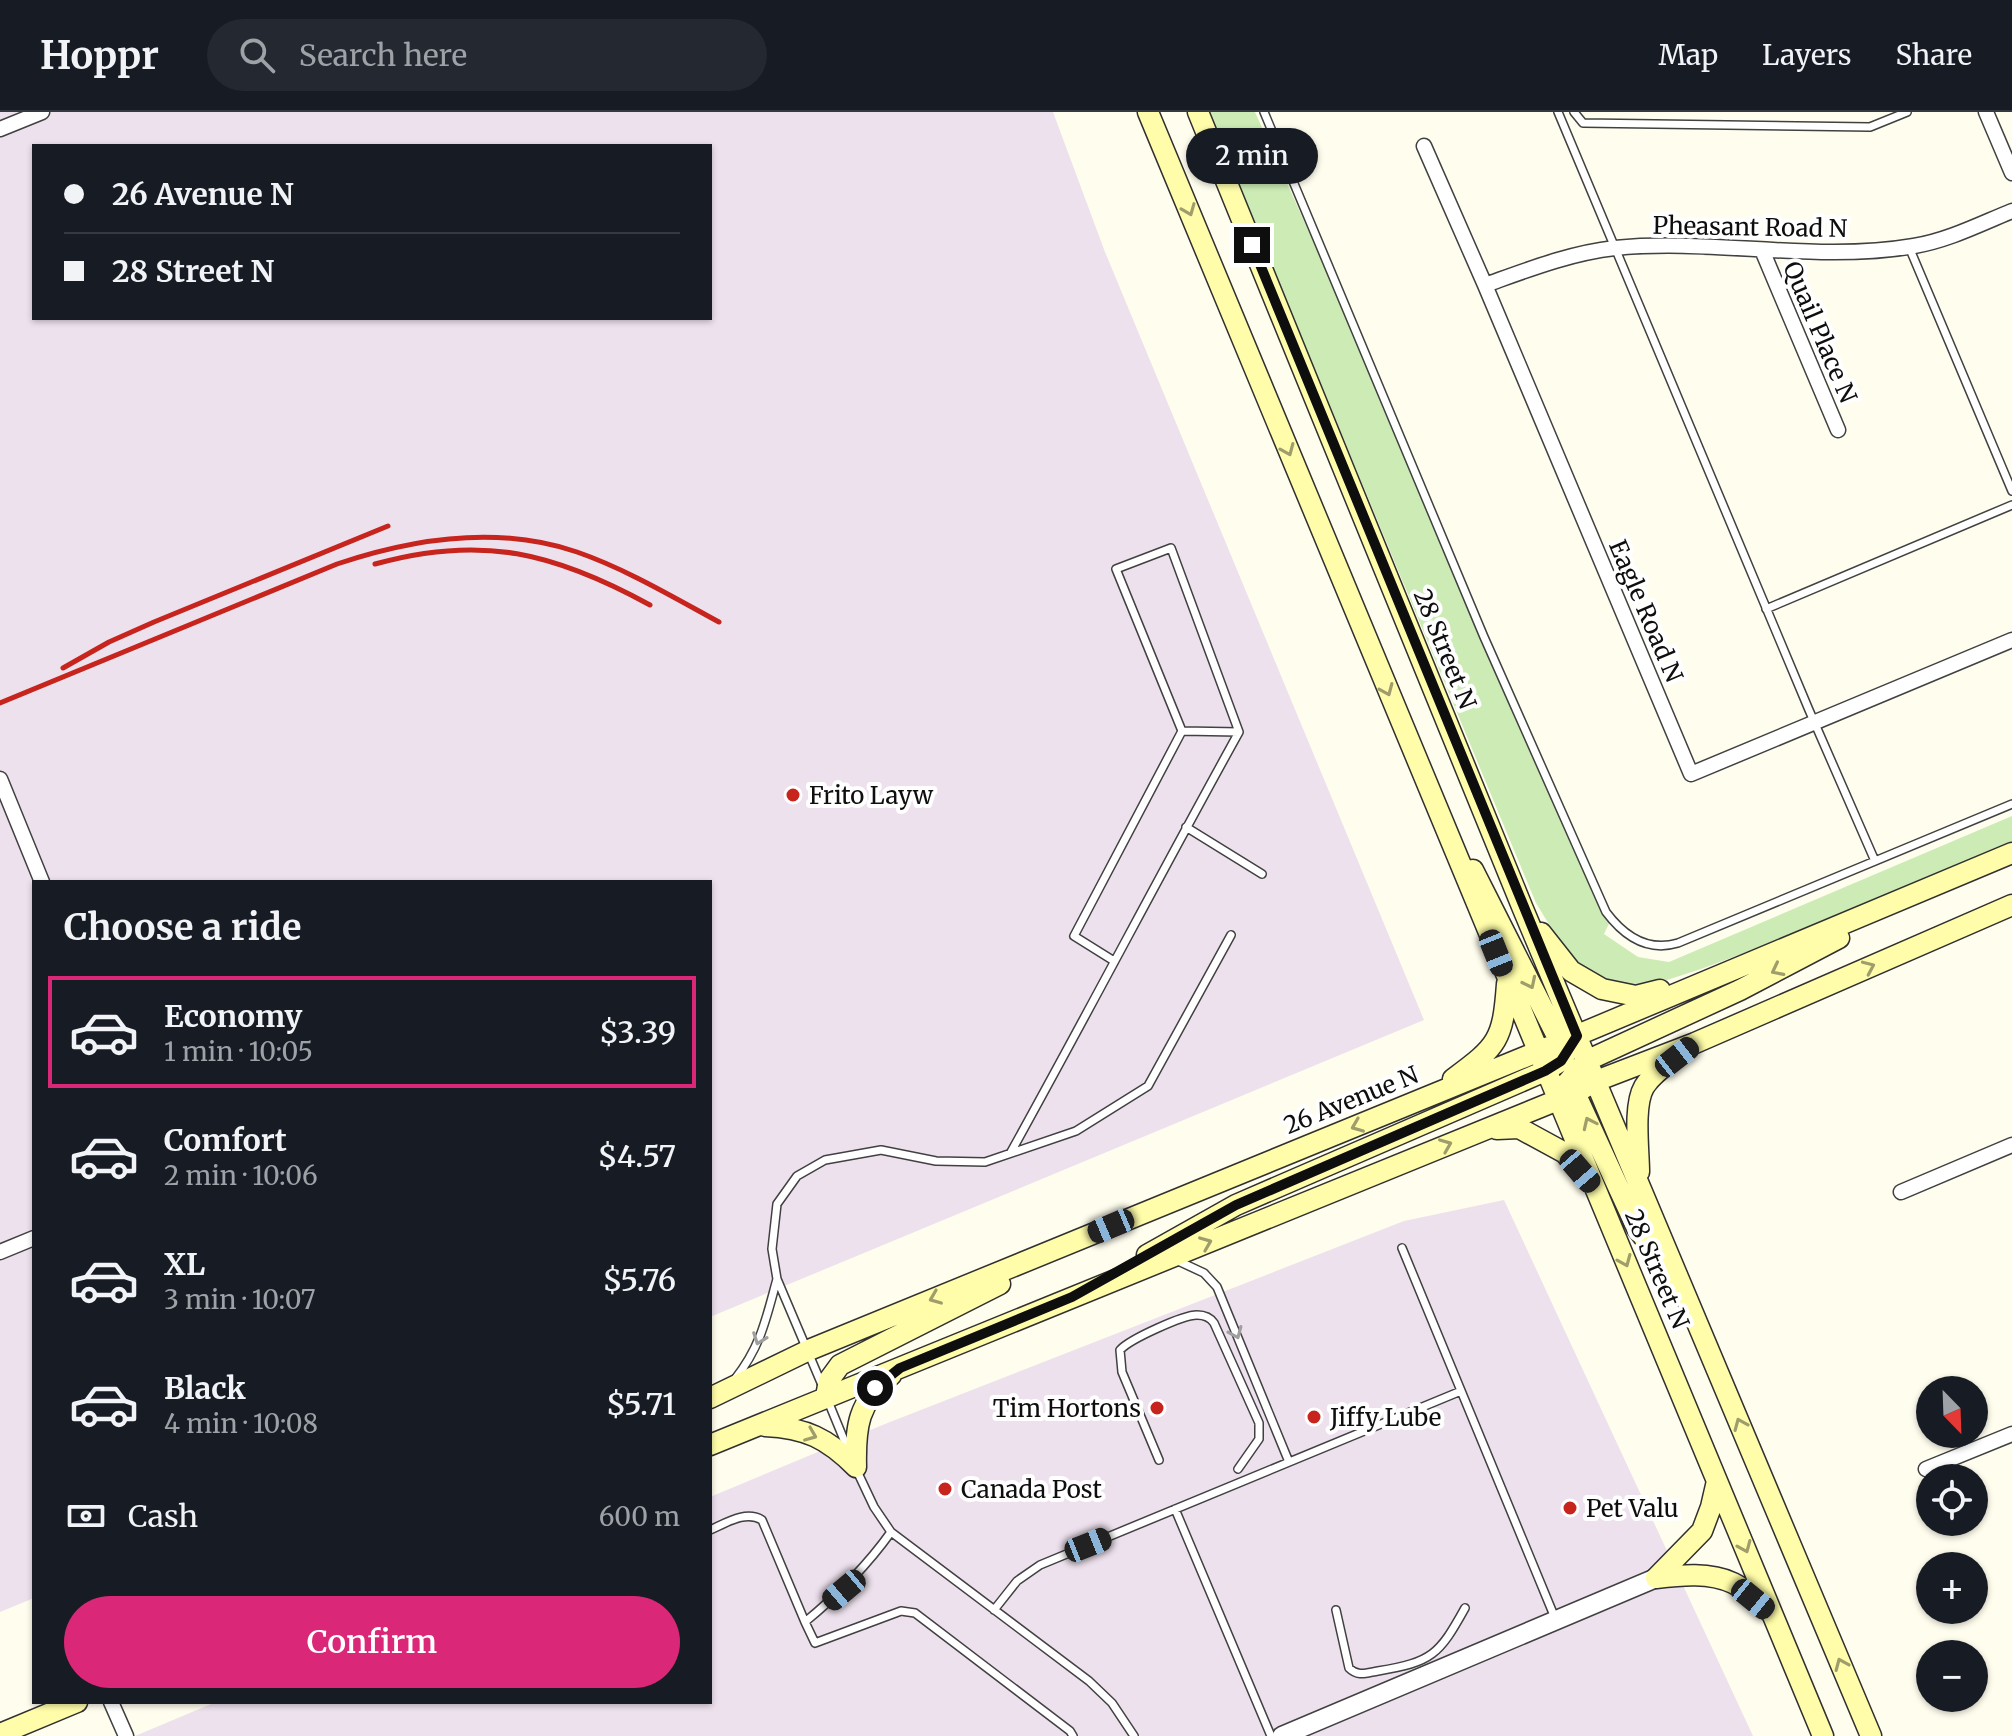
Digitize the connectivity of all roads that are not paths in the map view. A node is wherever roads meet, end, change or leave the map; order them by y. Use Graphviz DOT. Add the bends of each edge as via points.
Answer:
graph roads {
  1 [pos="42,112"];
  2 [pos="1148,112"];
  3 [pos="1198,112"];
  4 [pos="1264,112"];
  5 [pos="1558,112"];
  6 [pos="1574,112"];
  7 [pos="1907,112"];
  8 [pos="1986,112"];
  9 [pos="1583,123"];
  10 [pos="0,129"];
  11 [pos="1568,136"];
  12 [pos="1424,146"];
  13 [pos="2012,173"];
  14 [pos="2012,211"];
  15 [pos="1909,247"];
  16 [pos="1615,248"];
  17 [pos="1762,250"];
  18 [pos="1485,285"];
  19 [pos="1838,430"];
  20 [pos="2012,491"];
  21 [pos="2012,505"];
  22 [pos="1766,609"];
  23 [pos="2012,640"];
  24 [pos="1814,723"];
  25 [pos="1182,731"];
  26 [pos="1239,732"];
  27 [pos="0,779"];
  28 [pos="1428,790"];
  29 [pos="2012,804"];
  30 [pos="1186,827"];
  31 [pos="2012,853"];
  32 [pos="1875,861"];
  33 [pos="1970,870"];
  34 [pos="1262,874"];
  35 [pos="41,880"];
  36 [pos="2012,905"];
  37 [pos="1523,909"];
  38 [pos="1231,935"];
  39 [pos="1114,961"];
  40 [pos="1734,970"];
  41 [pos="1507,980"];
  42 [pos="1695,1043"];
  43 [pos="1567,1067"];
  44 [pos="1430,1096"];
  45 [pos="1485,1130"];
  46 [pos="2012,1145"];
  47 [pos="1011,1152"];
  48 [pos="1640,1184"];
  49 [pos="1595,1189"];
  50 [pos="1901,1192"];
  51 [pos="1111,1226"];
  52 [pos="32,1239"];
  53 [pos="1402,1248"];
  54 [pos="0,1252"];
  55 [pos="1170,1258"];
  56 [pos="777,1279"];
  57 [pos="1682,1288"];
  58 [pos="1072,1297"];
  59 [pos="809,1350"];
  60 [pos="900,1368"];
  61 [pos="1461,1391"];
  62 [pos="718,1394"];
  63 [pos="826,1397"];
  64 [pos="757,1425"];
  65 [pos="2012,1434"];
  66 [pos="712,1444"];
  67 [pos="1159,1460"];
  68 [pos="1289,1462"];
  69 [pos="1938,1464"];
  70 [pos="856,1467"];
  71 [pos="1238,1469"];
  72 [pos="1717,1481"];
  73 [pos="1175,1509"];
  74 [pos="712,1529"];
  75 [pos="891,1532"];
  76 [pos="1656,1578"];
  77 [pos="1465,1608"];
  78 [pos="994,1610"];
  79 [pos="1336,1610"];
  80 [pos="1772,1614"];
  81 [pos="1556,1620"];
  82 [pos="805,1622"];
  83 [pos="72,1704"];
  84 [pos="112,1704"];
  85 [pos="0,1734"];
  86 [pos="126,1736"];
  87 [pos="1073,1736"];
  88 [pos="1134,1736"];
  89 [pos="1271,1736"];
  90 [pos="1282,1736"];
  91 [pos="1823,1736"];
  92 [pos="1871,1736"];
  1 -- 10 [label="street"];
  2 -- 28 [label="main road, 28 Street N, one-way"];
  3 -- 37 [label="main road, 28 Street N"];
  4 -- 32 [label="lane" via="1484,637 1611,919 1643,942 1669,946"];
  5 -- 11 [label="lane"];
  6 -- 9 [label="lane"];
  7 -- 9 [label="lane" via="1870,127"];
  8 -- 13 [label="street"];
  9 -- 11 [label="lane"];
  11 -- 16 [label="lane"];
  12 -- 18 [label="street, Eagle Road N"];
  14 -- 15 [label="street, Pheasant Road N"];
  15 -- 17 [label="street, Pheasant Road N"];
  15 -- 20 [label="lane"];
  16 -- 17 [label="street, Pheasant Road N" via="1689,245"];
  16 -- 18 [label="street, Pheasant Road N" via="1550,262"];
  16 -- 22 [label="lane"];
  17 -- 19 [label="street, Quail Place N"];
  18 -- 24 [label="street, Eagle Road N" via="1691,774"];
  21 -- 22 [label="lane"];
  22 -- 24 [label="lane"];
  23 -- 24 [label="street, Eagle Road N"];
  24 -- 32 [label="lane"];
  25 -- 26 [label="lane"];
  25 -- 26 [label="lane" via="1116,569 1171,548"];
  25 -- 39 [label="lane" via="1074,936"];
  26 -- 30 [label="lane"];
  27 -- 35 [label="street"];
  28 -- 41 [label="main road, 28 Street N"];
  28 -- 43 [label="main road, one-way" via="1496,912"];
  29 -- 32 [label="lane"];
  30 -- 34 [label="lane"];
  30 -- 39 [label="lane"];
  31 -- 33 [label="main road, 26 Avenue N"];
  33 -- 40 [label="main road, 26 Avenue N"];
  33 -- 43 [label="main road, one-way" via="1740,990"];
  42 -- 36 [label="main road, 26 Avenue N, one-way"];
  37 -- 40 [label="main road" via="1571,971 1602,989 1636,996"];
  37 -- 43 [label="main road, 28 Street N"];
  38 -- 47 [label="lane" via="1148,1086 1076,1131"];
  39 -- 47 [label="lane"];
  40 -- 43 [label="main road, 26 Avenue N"];
  41 -- 43 [label="main road, 28 Street N"];
  41 -- 44 [label="main road" via="1504,1022 1488,1053"];
  42 -- 43 [label="main road, 26 Avenue N"];
  42 -- 48 [label="main road" via="1643,1089"];
  43 -- 44 [label="main road, 26 Avenue N"];
  43 -- 45 [label="main road, 26 Avenue N"];
  43 -- 48 [label="main road, 28 Street N"];
  43 -- 49 [label="main road, 28 Street N"];
  57 -- 43 [label="main road, one-way" via="1637,1228"];
  43 -- 58 [label="main road" via="1236,1205"];
  44 -- 51 [label="main road, 26 Avenue N, one-way"];
  45 -- 49 [label="main road" via="1519,1128 1565,1153"];
  55 -- 45 [label="main road, 26 Avenue N, one-way"];
  46 -- 50 [label="street"];
  47 -- 56 [label="lane" via="985,1162 936,1161 881,1150 825,1160 797,1176 777,1204 772,1249"];
  48 -- 57 [label="main road, 28 Street N"];
  49 -- 72 [label="main road, 28 Street N, one-way"];
  51 -- 59 [label="main road, 26 Avenue N, one-way"];
  51 -- 63 [label="main road" via="840,1365 829,1380"];
  52 -- 54 [label="street"];
  53 -- 61 [label="lane"];
  55 -- 58 [label="main road, 26 Avenue N"];
  55 -- 68 [label="lane, one-way" via="1204,1273 1217,1287"];
  56 -- 59 [label="lane"];
  56 -- 62 [label="lane, one-way" via="752,1357"];
  92 -- 57 [label="main road, 28 Street N, one-way"];
  58 -- 60 [label="main road, 26 Avenue N"];
  59 -- 62 [label="main road, 26 Avenue N"];
  59 -- 63 [label="lane"];
  60 -- 63 [label="main road, 26 Avenue N"];
  60 -- 70 [label="main road" via="863,1406 855,1437"];
  61 -- 68 [label="lane"];
  61 -- 81 [label="lane"];
  63 -- 64 [label="main road, 26 Avenue N"];
  63 -- 70 [label="lane"];
  64 -- 66 [label="main road, 26 Avenue N"];
  64 -- 70 [label="main road, one-way" via="815,1435"];
  65 -- 69 [label="street"];
  67 -- 71 [label="lane" via="1122,1372 1120,1350 1128,1342 1201,1315 1214,1323 1259,1423 1259,1439"];
  68 -- 73 [label="lane"];
  70 -- 75 [label="lane"];
  72 -- 76 [label="main road" via="1702,1531"];
  72 -- 80 [label="main road, 28 Street N, one-way"];
  73 -- 78 [label="lane" via="1031,1570"];
  73 -- 89 [label="lane"];
  74 -- 82 [label="lane" via="746,1515 762,1520"];
  75 -- 78 [label="lane"];
  75 -- 82 [label="lane" via="844,1590"];
  76 -- 80 [label="main road" via="1682,1575 1734,1583"];
  76 -- 81 [label="street"];
  77 -- 79 [label="lane" via="1431,1656 1415,1665 1365,1674 1349,1668"];
  78 -- 88 [label="lane" via="1101,1691"];
  80 -- 91 [label="main road, 28 Street N"];
  81 -- 90 [label="street"];
  82 -- 87 [label="lane" via="815,1643 901,1611 915,1613"];
  83 -- 85 [label="main road"];
  84 -- 86 [label="street"];
}
